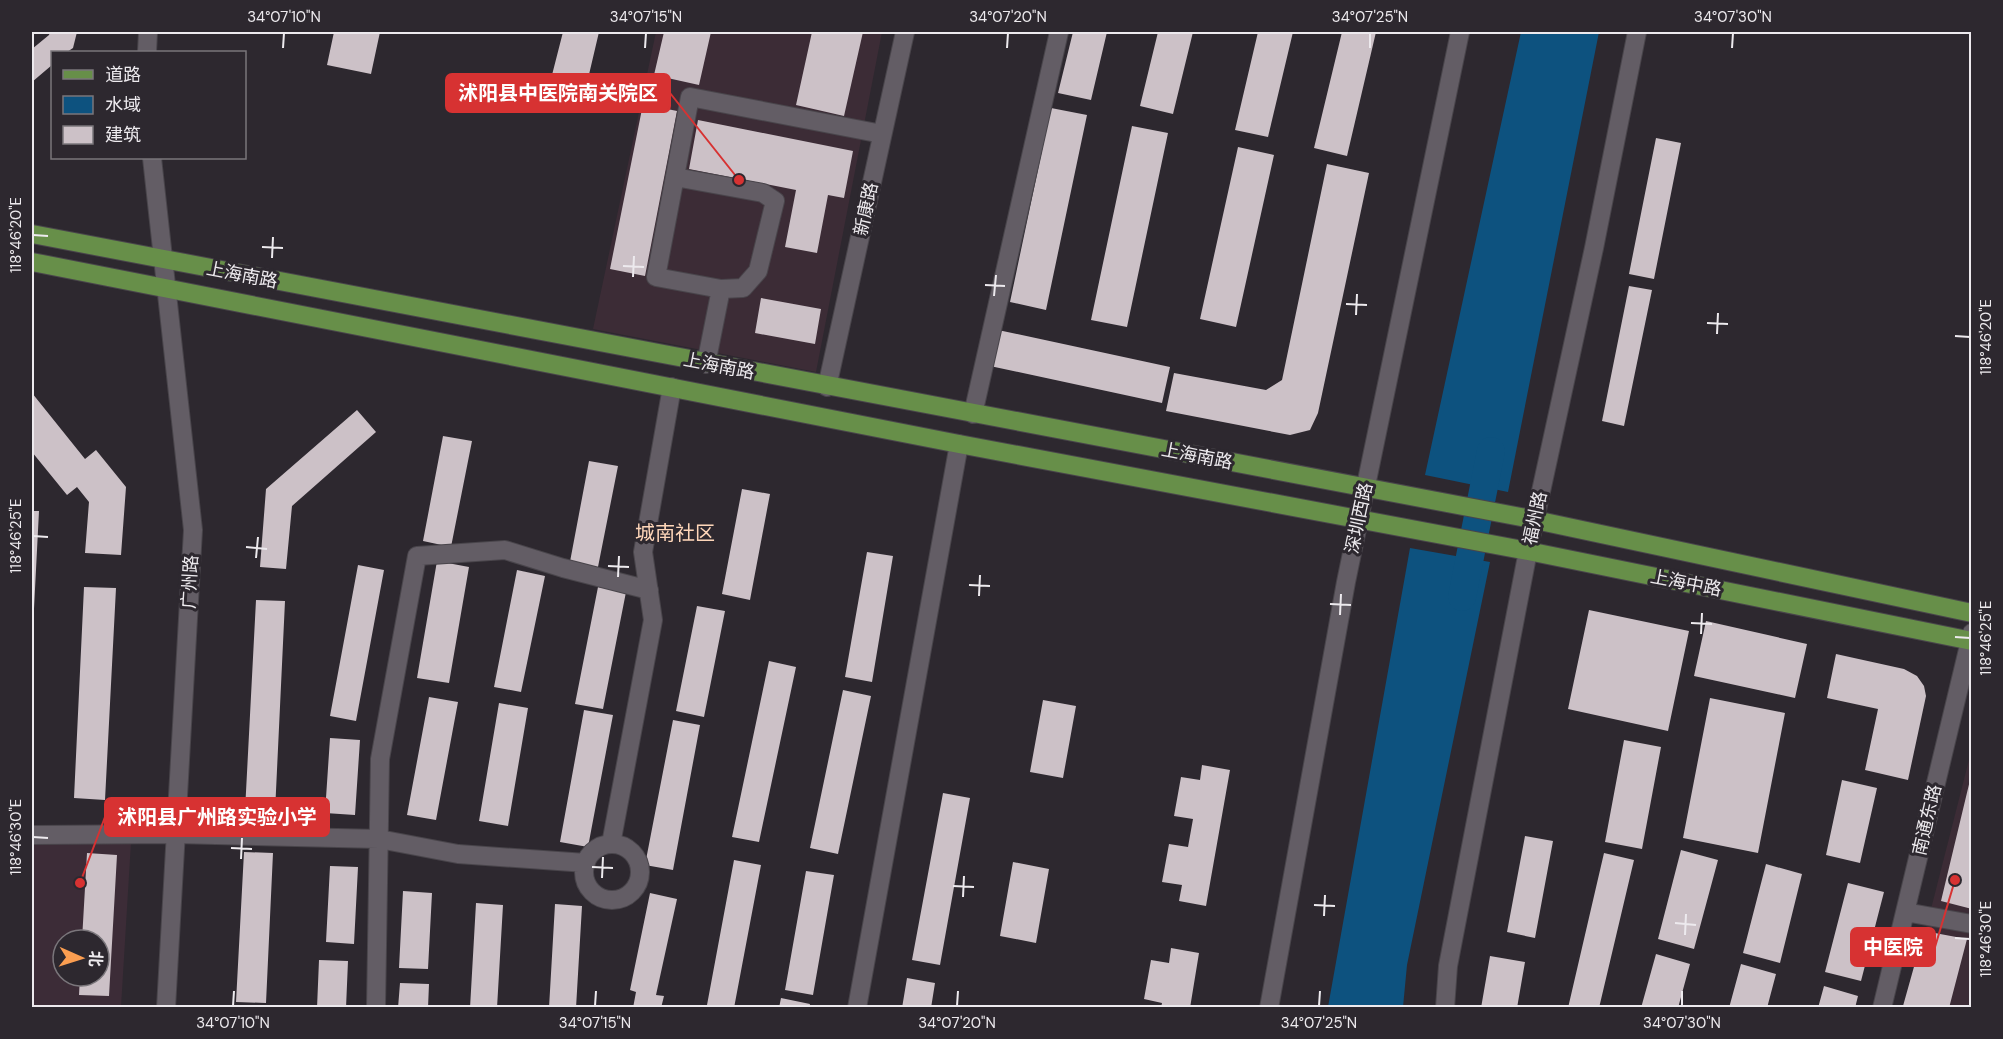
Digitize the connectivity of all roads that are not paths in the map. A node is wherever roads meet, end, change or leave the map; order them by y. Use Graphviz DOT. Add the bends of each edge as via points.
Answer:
graph roads {
  1 [pos="148,32"];
  2 [pos="905,32"];
  3 [pos="1059,32"];
  4 [pos="1460,32"];
  5 [pos="1636,32"];
  6 [pos="147,51"];
  7 [pos="882,134"];
  8 [pos="152,159"];
  9 [pos="675,177"];
  10 [pos="32,234"];
  11 [pos="164,259"];
  12 [pos="32,262"];
  13 [pos="167,288"];
  14 [pos="721,289"];
  15 [pos="706,364"];
  16 [pos="672,387"];
  17 [pos="827,387"];
  18 [pos="973,414"];
  19 [pos="959,444"];
  20 [pos="1365,487"];
  21 [pos="1407,495"];
  22 [pos="1358,519"];
  23 [pos="1528,519"];
  24 [pos="1400,527"];
  25 [pos="1521,550"];
  26 [pos="649,590"];
  27 [pos="1971,613"];
  28 [pos="1971,638"];
  29 [pos="176,834"];
  30 [pos="32,835"];
  31 [pos="379,839"];
  32 [pos="611,844"];
  33 [pos="586,863"];
  34 [pos="1905,912"];
  35 [pos="1971,924"];
  36 [pos="166,1008"];
  37 [pos="376,1008"];
  38 [pos="857,1008"];
  39 [pos="1269,1008"];
  40 [pos="1445,1008"];
  41 [pos="1882,1008"];
  1 -- 6 [label="street"];
  2 -- 7 [label="street, 新康路"];
  3 -- 18 [label="street"];
  4 -- 20 [label="street, 深圳西路"];
  5 -- 23 [label="street, 福州路" via="1594,248"];
  7 -- 9 [label="street" via="690,97"];
  7 -- 17 [label="street, 新康路"];
  8 -- 11 [label="street, 广州路"];
  9 -- 14 [label="street" via="656,277"];
  9 -- 14 [label="street" via="763,193 775,201 758,272 743,288"];
  10 -- 11 [label="main road, 上海南路"];
  11 -- 13 [label="street, 广州路"];
  11 -- 15 [label="main road, 上海南路"];
  12 -- 13 [label="main road, 上海南路"];
  13 -- 16 [label="main road, 上海南路"];
  13 -- 29 [label="street, 广州路" via="193,530"];
  14 -- 15 [label="street"];
  15 -- 17 [label="main road, 上海南路"];
  16 -- 19 [label="main road, 上海南路"];
  16 -- 26 [label="street" via="643,552"];
  17 -- 18 [label="main road, 上海南路"];
  18 -- 20 [label="main road, 上海南路"];
  19 -- 22 [label="main road, 上海南路"];
  19 -- 38 [label="street"];
  20 -- 21 [label="main road, 上海南路"];
  20 -- 22 [label="street, 深圳西路"];
  21 -- 23 [label="main road, 上海中路"];
  22 -- 24 [label="main road, 上海南路"];
  22 -- 39 [label="street, 深圳西路"];
  23 -- 25 [label="street, 福州路"];
  23 -- 27 [label="main road, 上海中路"];
  24 -- 25 [label="main road, 上海中路"];
  25 -- 28 [label="main road, 上海中路"];
  25 -- 40 [label="street, 福州路" via="1448,966"];
  26 -- 31 [label="street" via="505,550 417,556 380,759"];
  26 -- 32 [label="street" via="653,620"];
  28 -- 34 [label="street, 南通东路"];
  29 -- 30 [label="street"];
  29 -- 31 [label="street"];
  29 -- 36 [label="street, 广州路"];
  31 -- 33 [label="street" via="458,854"];
  31 -- 37 [label="street"];
  32 -- 33 [label="street" via="595,849"];
  32 -- 33 [label="street" via="629,849 640,865 633,892 616,900 598,897 586,882"];
  34 -- 35 [label="street"];
  34 -- 41 [label="street, 南通东路"];
}
